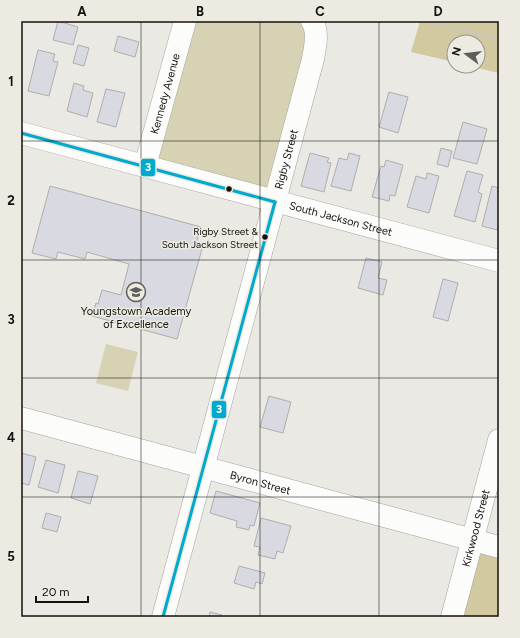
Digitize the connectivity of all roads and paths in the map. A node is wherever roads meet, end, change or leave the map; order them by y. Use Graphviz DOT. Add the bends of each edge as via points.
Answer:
graph roads {
  1 [pos="185,21"];
  2 [pos="425,21"];
  3 [pos="313,23"];
  4 [pos="499,39"];
  5 [pos="21,133"];
  6 [pos="145,166"];
  7 [pos="275,202"];
  8 [pos="499,261"];
  9 [pos="21,418"];
  10 [pos="499,440"];
  11 [pos="203,467"];
  12 [pos="472,540"];
  13 [pos="499,547"];
  14 [pos="163,617"];
  15 [pos="452,617"];
  1 -- 6 [label="street, Kennedy Avenue"];
  2 -- 4 [label="path"];
  3 -- 7 [label="street, Rigby Street" via="316,35 313,59"];
  5 -- 6 [label="street, South Jackson Street"];
  6 -- 7 [label="street, South Jackson Street"];
  7 -- 8 [label="street, South Jackson Street"];
  7 -- 11 [label="street, Rigby Street"];
  9 -- 11 [label="street, Byron Street"];
  10 -- 12 [label="street, Kirkwood Street"];
  11 -- 12 [label="street, Byron Street"];
  11 -- 14 [label="street, Rigby Street"];
  12 -- 13 [label="street, Byron Street"];
  12 -- 15 [label="street, Kirkwood Street"];
}
